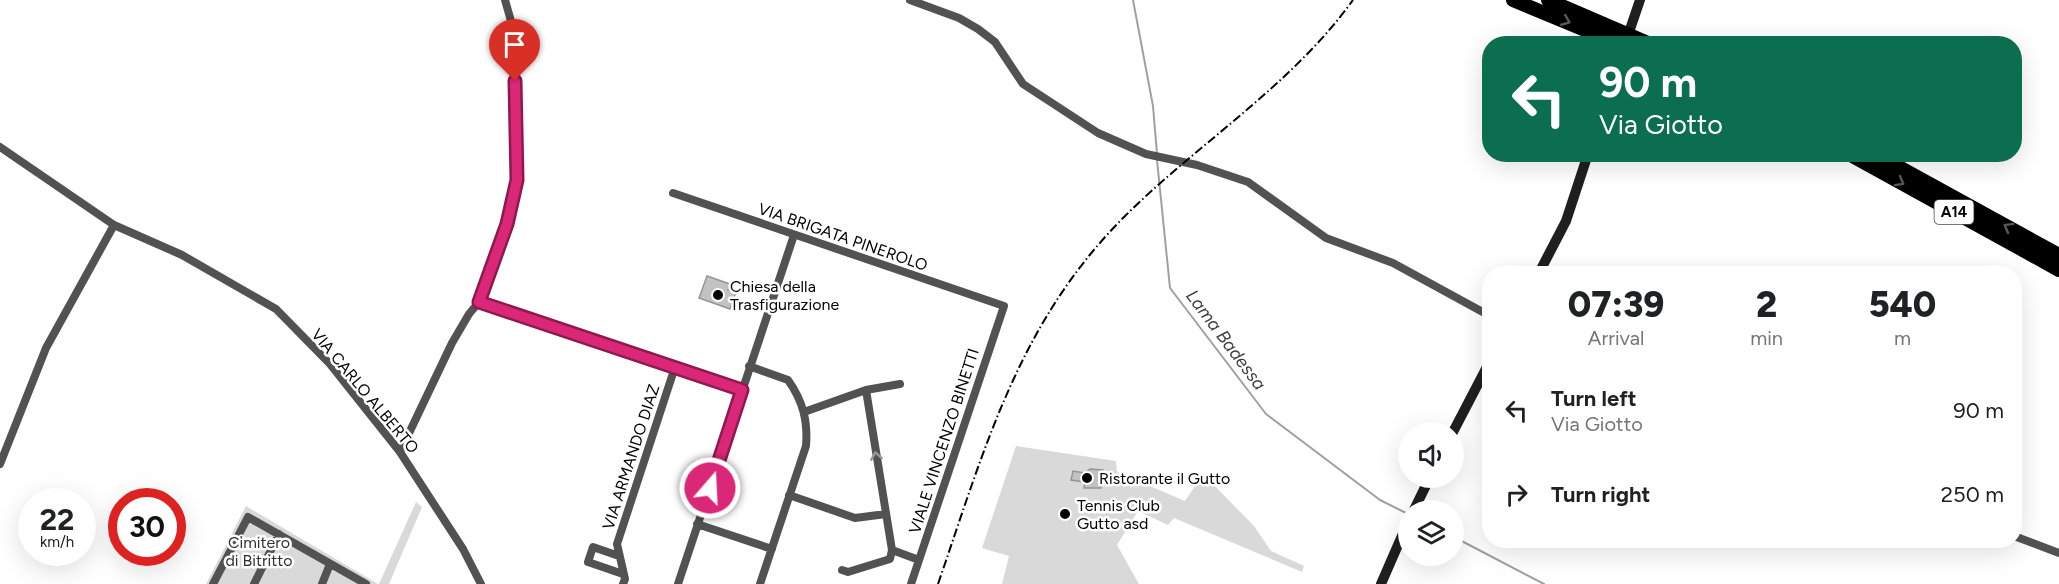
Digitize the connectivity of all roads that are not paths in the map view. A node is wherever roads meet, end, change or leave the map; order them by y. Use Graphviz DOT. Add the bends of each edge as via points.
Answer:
graph roads {
  1 [pos="506,0"];
  2 [pos="910,0"];
  3 [pos="1513,0"];
  4 [pos="1548,0"];
  5 [pos="1640,2"];
  6 [pos="1599,36"];
  7 [pos="1628,36"];
  8 [pos="1631,36"];
  9 [pos="0,147"];
  10 [pos="1585,162"];
  11 [pos="1863,162"];
  12 [pos="1890,162"];
  13 [pos="673,193"];
  14 [pos="114,225"];
  15 [pos="794,235"];
  16 [pos="2059,255"];
  17 [pos="1543,266"];
  18 [pos="2059,270"];
  19 [pos="479,302"];
  20 [pos="1004,306"];
  21 [pos="1482,312"];
  22 [pos="749,366"];
  23 [pos="675,367"];
  24 [pos="1482,376"];
  25 [pos="900,384"];
  26 [pos="742,390"];
  27 [pos="866,390"];
  28 [pos="804,412"];
  29 [pos="1458,422"];
  30 [pos="400,452"];
  31 [pos="0,465"];
  32 [pos="789,495"];
  33 [pos="886,514"];
  34 [pos="697,524"];
  35 [pos="279,534"];
  36 [pos="2022,539"];
  37 [pos="1398,545"];
  38 [pos="772,549"];
  39 [pos="892,550"];
  40 [pos="2059,553"];
  41 [pos="619,556"];
  42 [pos="919,560"];
  43 [pos="330,564"];
  44 [pos="842,570"];
  45 [pos="623,574"];
  46 [pos="213,584"];
  47 [pos="254,584"];
  48 [pos="322,584"];
  49 [pos="366,584"];
  50 [pos="481,584"];
  51 [pos="623,584"];
  52 [pos="678,584"];
  53 [pos="760,584"];
  54 [pos="911,584"];
  55 [pos="1381,584"];
  1 -- 19 [label="street" via="513,28 517,180 507,224"];
  2 -- 21 [label="street" via="959,18 990,38 1023,84 1098,133 1146,154 1248,182 1326,238 1393,263"];
  3 -- 6 [label="highway, one-way"];
  4 -- 8 [label="highway"];
  5 -- 7 [label="main road"];
  9 -- 14 [label="street, VIA CARLO ALBERTO"];
  10 -- 17 [label="main road" via="1566,221"];
  11 -- 18 [label="highway, A14, one-way"];
  16 -- 12 [label="highway, A14, one-way"];
  13 -- 15 [label="street, VIA BRIGATA PINEROLO"];
  14 -- 30 [label="street, VIA CARLO ALBERTO" via="182,255 276,309 330,364"];
  14 -- 31 [label="street" via="46,348"];
  15 -- 20 [label="street, VIA BRIGATA PINEROLO"];
  15 -- 22 [label="street"];
  19 -- 23 [label="street"];
  19 -- 30 [label="street" via="452,343"];
  20 -- 42 [label="street, VIALE VINCENZO BINETTI"];
  22 -- 26 [label="street"];
  22 -- 28 [label="street" via="788,380"];
  23 -- 26 [label="street"];
  23 -- 41 [label="street, VIA ARMANDO DIAZ" via="617,544"];
  24 -- 29 [label="main road"];
  25 -- 27 [label="street"];
  26 -- 34 [label="street"];
  27 -- 28 [label="street"];
  33 -- 27 [label="street, one-way"];
  28 -- 32 [label="street" via="806,446"];
  30 -- 50 [label="street, VIA CARLO ALBERTO" via="464,549"];
  32 -- 33 [label="street" via="855,518"];
  32 -- 38 [label="street"];
  33 -- 39 [label="street"];
  34 -- 38 [label="street"];
  34 -- 52 [label="street"];
  35 -- 43 [label="street"];
  35 -- 46 [label="street" via="248,517"];
  35 -- 47 [label="street"];
  36 -- 40 [label="street"];
  37 -- 55 [label="main road"];
  38 -- 53 [label="street"];
  39 -- 42 [label="street"];
  39 -- 44 [label="street" via="890,560 848,572"];
  41 -- 45 [label="street, VIA ARMANDO DIAZ"];
  41 -- 45 [label="street, VIA ARMANDO DIAZ" via="593,547 588,562"];
  42 -- 54 [label="street, VIALE VINCENZO BINETTI"];
  43 -- 48 [label="street"];
  43 -- 49 [label="street"];
  45 -- 51 [label="street, VIA ARMANDO DIAZ"];
}
